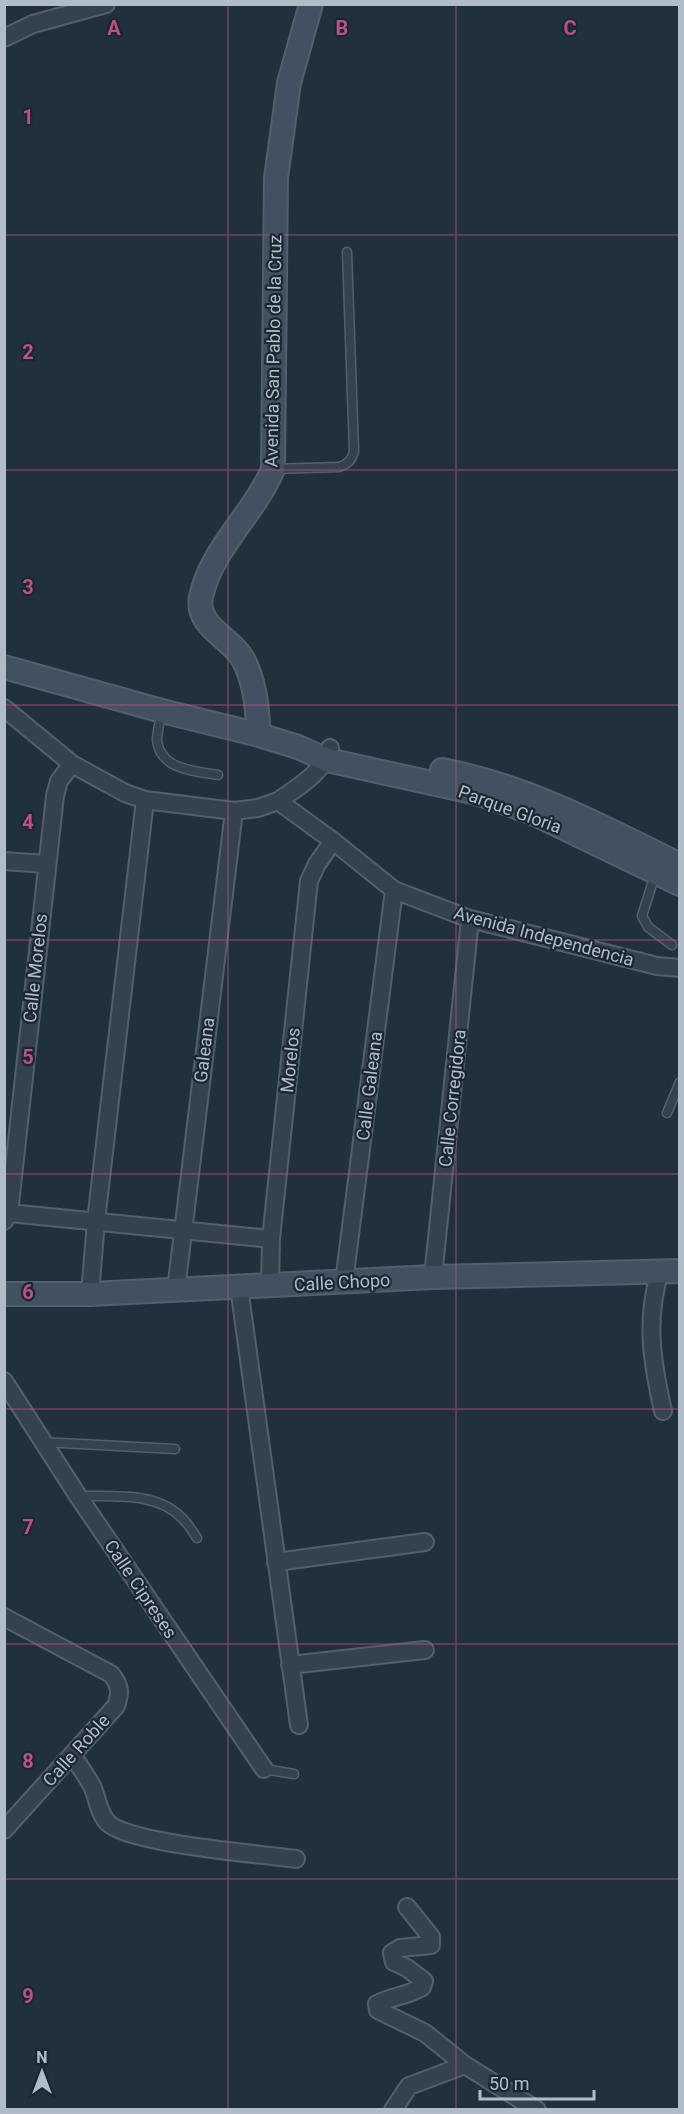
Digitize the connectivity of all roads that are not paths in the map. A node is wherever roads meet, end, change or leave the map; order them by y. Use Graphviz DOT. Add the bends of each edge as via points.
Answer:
graph roads {
  1 [pos="106,4"];
  2 [pos="311,4"];
  3 [pos="4,38"];
  4 [pos="347,252"];
  5 [pos="273,469"];
  6 [pos="4,667"];
  7 [pos="4,708"];
  8 [pos="162,711"];
  9 [pos="259,735"];
  10 [pos="329,754"];
  11 [pos="72,764"];
  12 [pos="218,775"];
  13 [pos="145,800"];
  14 [pos="278,801"];
  15 [pos="234,811"];
  16 [pos="333,841"];
  17 [pos="4,861"];
  18 [pos="46,864"];
  19 [pos="680,866"];
  20 [pos="656,872"];
  21 [pos="680,884"];
  22 [pos="394,890"];
  23 [pos="470,919"];
  24 [pos="672,945"];
  25 [pos="680,968"];
  26 [pos="680,1082"];
  27 [pos="667,1113"];
  28 [pos="10,1145"];
  29 [pos="7,1217"];
  30 [pos="96,1221"];
  31 [pos="182,1231"];
  32 [pos="271,1239"];
  33 [pos="670,1271"];
  34 [pos="433,1277"];
  35 [pos="344,1282"];
  36 [pos="270,1285"];
  37 [pos="239,1287"];
  38 [pos="176,1290"];
  39 [pos="4,1294"];
  40 [pos="90,1294"];
  41 [pos="4,1381"];
  42 [pos="663,1411"];
  43 [pos="42,1442"];
  44 [pos="175,1449"];
  45 [pos="78,1496"];
  46 [pos="197,1538"];
  47 [pos="425,1542"];
  48 [pos="276,1562"];
  49 [pos="4,1617"];
  50 [pos="425,1650"];
  51 [pos="290,1665"];
  52 [pos="298,1725"];
  53 [pos="72,1755"];
  54 [pos="264,1769"];
  55 [pos="294,1774"];
  56 [pos="4,1830"];
  57 [pos="296,1858"];
  58 [pos="407,1906"];
  59 [pos="465,2065"];
  60 [pos="393,2109"];
  61 [pos="537,2109"];
  1 -- 3 [label="street" via="33,24"];
  2 -- 5 [label="street, Avenida San Pablo de la Cruz" via="289,83 276,178"];
  4 -- 5 [label="lane" via="352,458 339,467"];
  5 -- 9 [label="street, Avenida San Pablo de la Cruz" via="265,488 218,556 200,600 202,616 242,657 257,702"];
  6 -- 8 [label="street, Parque Gloria"];
  7 -- 11 [label="street"];
  8 -- 9 [label="street, Parque Gloria"];
  8 -- 12 [label="lane" via="157,738 167,761"];
  9 -- 10 [label="street, Parque Gloria"];
  10 -- 14 [label="street" via="304,782"];
  10 -- 19 [label="street, Parque Gloria" via="479,777 537,797"];
  10 -- 20 [label="street, Parque Gloria" via="477,793 533,813"];
  11 -- 13 [label="street"];
  11 -- 18 [label="street, Calle Morelos" via="59,781 55,796"];
  13 -- 15 [label="street"];
  13 -- 30 [label="street"];
  14 -- 15 [label="street"];
  14 -- 16 [label="street, Avenida Independencia"];
  15 -- 31 [label="street, Galeana"];
  16 -- 22 [label="street, Avenida Independencia"];
  16 -- 32 [label="street, Morelos" via="309,881"];
  17 -- 18 [label="street"];
  18 -- 28 [label="street, Calle Morelos"];
  20 -- 21 [label="street, Parque Gloria"];
  20 -- 24 [label="lane" via="642,916 648,927"];
  22 -- 23 [label="street, Avenida Independencia"];
  22 -- 35 [label="street, Calle Galeana"];
  23 -- 25 [label="street, Avenida Independencia" via="657,966"];
  23 -- 34 [label="street, Calle Corregidora"];
  26 -- 27 [label="lane"];
  28 -- 29 [label="street, Calle Morelos"];
  29 -- 30 [label="street, Calle Morelos"];
  30 -- 31 [label="street, Calle Morelos"];
  30 -- 40 [label="street"];
  31 -- 32 [label="street, Calle Morelos"];
  31 -- 38 [label="street, Galeana"];
  32 -- 36 [label="street, Morelos"];
  33 -- 34 [label="street, Calle Chopo"];
  33 -- 42 [label="street" via="653,1295 650,1332"];
  34 -- 35 [label="street, Calle Chopo"];
  35 -- 36 [label="street, Calle Chopo"];
  36 -- 37 [label="street, Calle Chopo"];
  37 -- 38 [label="street, Calle Chopo"];
  37 -- 48 [label="street"];
  38 -- 40 [label="street, Calle Chopo"];
  39 -- 40 [label="street, Calle Chopo"];
  41 -- 43 [label="street, Calle Cipreses"];
  43 -- 44 [label="lane"];
  43 -- 45 [label="street, Calle Cipreses"];
  45 -- 46 [label="lane" via="144,1498 163,1504 182,1518"];
  45 -- 54 [label="street, Calle Cipreses"];
  47 -- 48 [label="street"];
  48 -- 51 [label="street"];
  49 -- 53 [label="street, Calle Roble" via="111,1674 118,1683 120,1695 116,1706"];
  50 -- 51 [label="street"];
  51 -- 52 [label="street"];
  53 -- 56 [label="street, Calle Roble"];
  53 -- 57 [label="street" via="91,1785 100,1813 123,1832 181,1844"];
  54 -- 55 [label="lane, Calle Cipreses"];
  58 -- 59 [label="street" via="430,1937 430,1945 400,1948 392,1953 394,1962 424,1981 413,1992 378,2004 378,2010 425,2033"];
  59 -- 60 [label="street" via="409,2086"];
  59 -- 61 [label="street"];
}
